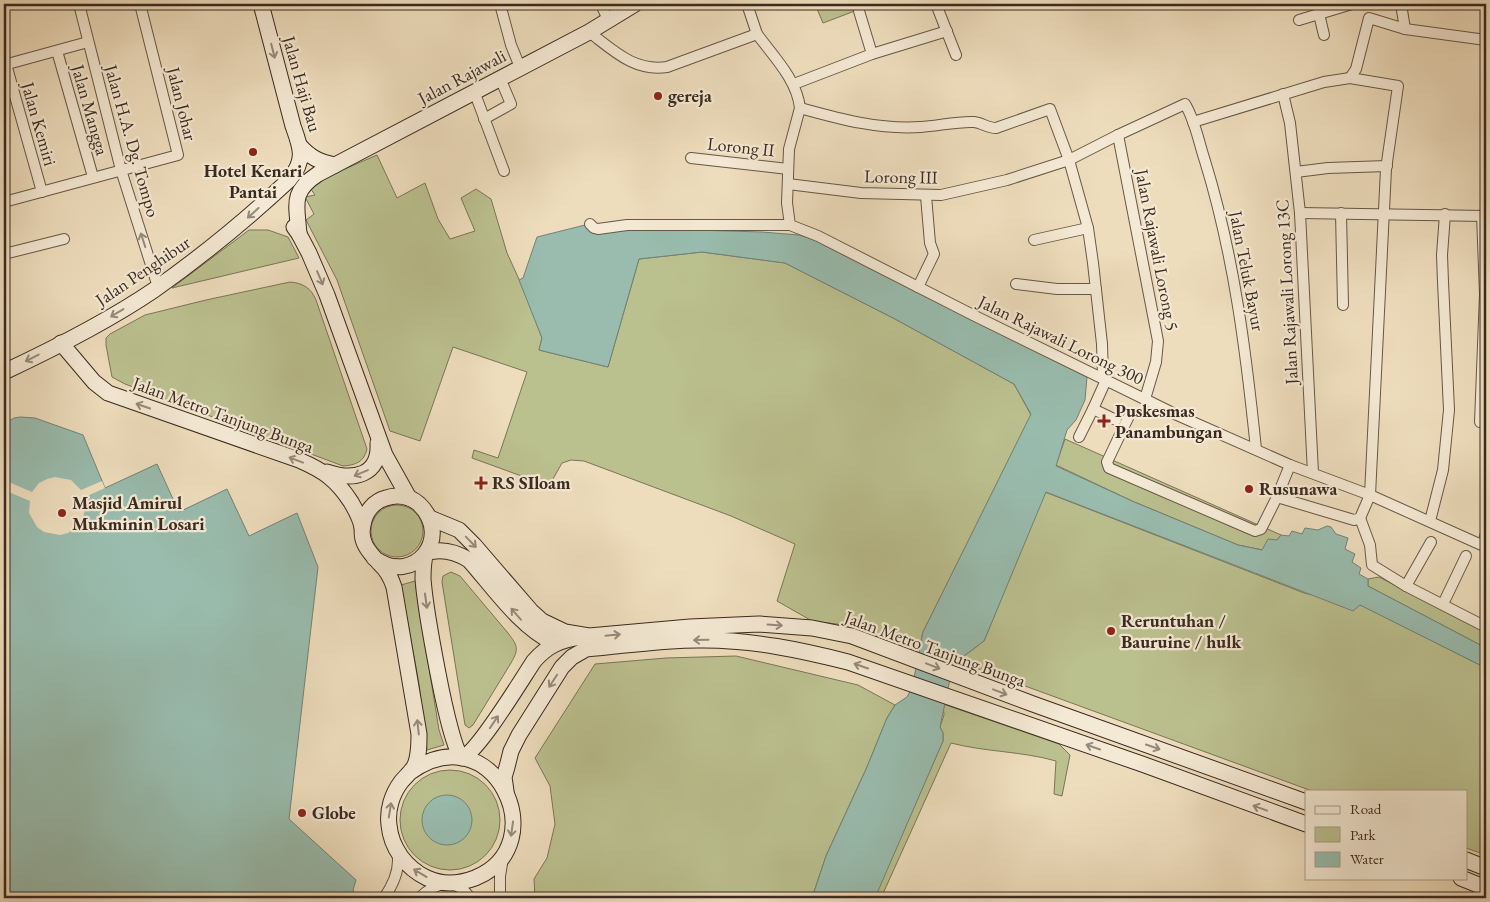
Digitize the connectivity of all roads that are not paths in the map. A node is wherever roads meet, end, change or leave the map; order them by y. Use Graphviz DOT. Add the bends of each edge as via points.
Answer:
graph roads {
  1 [pos="79,4"];
  2 [pos="140,4"];
  3 [pos="261,4"];
  4 [pos="500,4"];
  5 [pos="601,4"];
  6 [pos="635,4"];
  7 [pos="747,4"];
  8 [pos="936,4"];
  9 [pos="1352,4"];
  10 [pos="1401,4"];
  11 [pos="859,11"];
  12 [pos="1320,14"];
  13 [pos="608,20"];
  14 [pos="1299,20"];
  15 [pos="1405,29"];
  16 [pos="947,31"];
  17 [pos="589,32"];
  18 [pos="757,34"];
  19 [pos="1324,35"];
  20 [pos="1486,40"];
  21 [pos="88,42"];
  22 [pos="57,51"];
  23 [pos="872,54"];
  24 [pos="956,55"];
  25 [pos="5,65"];
  26 [pos="520,67"];
  27 [pos="500,78"];
  28 [pos="1350,78"];
  29 [pos="794,84"];
  30 [pos="474,91"];
  31 [pos="1284,94"];
  32 [pos="1184,104"];
  33 [pos="800,108"];
  34 [pos="484,119"];
  35 [pos="1193,122"];
  36 [pos="1118,135"];
  37 [pos="300,146"];
  38 [pos="691,158"];
  39 [pos="1069,160"];
  40 [pos="335,165"];
  41 [pos="1387,166"];
  42 [pos="788,169"];
  43 [pos="121,170"];
  44 [pos="504,171"];
  45 [pos="1296,172"];
  46 [pos="93,177"];
  47 [pos="290,180"];
  48 [pos="788,184"];
  49 [pos="42,192"];
  50 [pos="926,196"];
  51 [pos="4,202"];
  52 [pos="1300,213"];
  53 [pos="1341,213"];
  54 [pos="1385,214"];
  55 [pos="1445,214"];
  56 [pos="1484,215"];
  57 [pos="590,224"];
  58 [pos="790,225"];
  59 [pos="1088,228"];
  60 [pos="299,234"];
  61 [pos="64,239"];
  62 [pos="1034,240"];
  63 [pos="4,254"];
  64 [pos="1016,284"];
  65 [pos="158,286"];
  66 [pos="918,287"];
  67 [pos="1096,289"];
  68 [pos="1343,305"];
  69 [pos="60,344"];
  70 [pos="4,372"];
  71 [pos="1104,378"];
  72 [pos="1145,399"];
  73 [pos="1093,409"];
  74 [pos="1128,418"];
  75 [pos="1116,420"];
  76 [pos="1480,422"];
  77 [pos="1079,437"];
  78 [pos="378,439"];
  79 [pos="1256,449"];
  80 [pos="1287,469"];
  81 [pos="321,470"];
  82 [pos="1312,473"];
  83 [pos="1277,497"];
  84 [pos="409,498"];
  85 [pos="1364,508"];
  86 [pos="430,518"];
  87 [pos="1430,521"];
  88 [pos="362,529"];
  89 [pos="1486,533"];
  90 [pos="1431,542"];
  91 [pos="1484,546"];
  92 [pos="426,553"];
  93 [pos="1466,556"];
  94 [pos="374,558"];
  95 [pos="1406,586"];
  96 [pos="1442,604"];
  97 [pos="1485,620"];
  98 [pos="589,636"];
  99 [pos="554,643"];
  100 [pos="462,758"];
  101 [pos="409,773"];
  102 [pos="506,791"];
  103 [pos="1305,802"];
  104 [pos="1305,824"];
  105 [pos="505,850"];
  106 [pos="397,851"];
  107 [pos="1468,861"];
  108 [pos="1486,868"];
  109 [pos="1466,880"];
  110 [pos="450,883"];
  111 [pos="1486,888"];
  112 [pos="384,898"];
  113 [pos="419,898"];
  114 [pos="470,898"];
  115 [pos="500,898"];
  1 -- 21 [label="street, Jalan H.A. Dg. Tompo"];
  2 -- 43 [label="street, Jalan Johar" via="178,155"];
  3 -- 37 [label="main road, Jalan Haji Bau, one-way"];
  4 -- 26 [label="street"];
  5 -- 13 [label="street"];
  6 -- 13 [label="main road, Jalan Rajawali"];
  7 -- 18 [label="street"];
  8 -- 16 [label="street"];
  9 -- 12 [label="street"];
  10 -- 15 [label="street"];
  11 -- 23 [label="street"];
  12 -- 14 [label="street"];
  12 -- 19 [label="street"];
  13 -- 17 [label="main road, Jalan Rajawali"];
  15 -- 20 [label="street"];
  15 -- 28 [label="street" via="1369,18 1356,69"];
  16 -- 23 [label="street"];
  16 -- 24 [label="street"];
  17 -- 18 [label="street" via="620,56 654,69 680,63"];
  17 -- 26 [label="main road, Jalan Rajawali"];
  18 -- 29 [label="street"];
  21 -- 22 [label="street"];
  21 -- 43 [label="street, Jalan H.A. Dg. Tompo"];
  22 -- 25 [label="street"];
  22 -- 46 [label="street, Jalan Mangga"];
  23 -- 29 [label="street"];
  25 -- 49 [label="street, Jalan Kemiri"];
  26 -- 27 [label="main road, Jalan Rajawali"];
  27 -- 30 [label="main road, Jalan Rajawali"];
  27 -- 34 [label="street" via="511,104"];
  28 -- 31 [label="street"];
  28 -- 41 [label="street" via="1398,86"];
  29 -- 33 [label="street"];
  30 -- 34 [label="street"];
  30 -- 40 [label="main road, Jalan Rajawali"];
  31 -- 35 [label="street"];
  31 -- 45 [label="street, Jalan Rajawali Lorong 13C"];
  32 -- 35 [label="street, Jalan Teluk Bayur"];
  32 -- 36 [label="street, Lorong III"];
  33 -- 39 [label="street" via="881,128 975,122 996,128 1050,109"];
  33 -- 42 [label="street" via="789,149"];
  34 -- 44 [label="street"];
  35 -- 79 [label="street, Jalan Teluk Bayur" via="1217,204 1239,306"];
  36 -- 39 [label="street, Lorong III"];
  36 -- 72 [label="street, Jalan Rajawali Lorong 5" via="1158,341 1156,362"];
  37 -- 40 [label="main road, Jalan Haji Bau" via="319,162"];
  37 -- 47 [label="main road, Jalan Haji Bau" via="299,166"];
  38 -- 42 [label="street, Lorong II"];
  39 -- 50 [label="street, Lorong III" via="1007,180 941,196"];
  39 -- 59 [label="street"];
  40 -- 60 [label="main road, Jalan Rajawali" via="306,182 299,190 296,203"];
  41 -- 45 [label="street"];
  41 -- 54 [label="street"];
  42 -- 48 [label="street"];
  43 -- 46 [label="street"];
  65 -- 43 [label="street, Jalan H.A. Dg. Tompo, one-way"];
  45 -- 52 [label="street, Jalan Rajawali Lorong 13C"];
  46 -- 49 [label="street"];
  47 -- 60 [label="main road" via="288,211"];
  47 -- 65 [label="main road, Jalan Penghibur, one-way" via="245,220"];
  48 -- 50 [label="street, Lorong III" via="861,193"];
  48 -- 58 [label="street"];
  49 -- 51 [label="street"];
  50 -- 66 [label="street" via="934,254"];
  52 -- 53 [label="street"];
  52 -- 82 [label="street, Jalan Rajawali Lorong 13C"];
  53 -- 54 [label="street"];
  53 -- 68 [label="street"];
  54 -- 55 [label="street"];
  54 -- 85 [label="street"];
  55 -- 56 [label="street"];
  55 -- 87 [label="street" via="1442,255 1449,410 1443,470"];
  56 -- 76 [label="street" via="1485,294"];
  57 -- 58 [label="street" via="598,229 627,225"];
  58 -- 66 [label="street, Jalan Rajawali Lorong 300"];
  59 -- 62 [label="street"];
  59 -- 67 [label="street"];
  60 -- 78 [label="main road, one-way" via="327,295"];
  61 -- 63 [label="street"];
  64 -- 67 [label="street"];
  65 -- 69 [label="main road, Jalan Penghibur, one-way" via="106,320"];
  66 -- 71 [label="street, Jalan Rajawali Lorong 300"];
  67 -- 71 [label="street"];
  69 -- 70 [label="main road, Jalan Penghibur, one-way"];
  81 -- 69 [label="main road, Jalan Metro Tanjung Bunga, one-way" via="108,393"];
  71 -- 72 [label="street, Jalan Rajawali Lorong 300"];
  71 -- 73 [label="street"];
  72 -- 79 [label="street, Jalan Rajawali Lorong 300"];
  73 -- 75 [label="street"];
  73 -- 77 [label="street"];
  74 -- 83 [label="street" via="1107,462 1109,468 1255,531 1261,529"];
  78 -- 81 [label="main road, one-way" via="377,460 362,474 345,477"];
  78 -- 84 [label="main road"];
  79 -- 80 [label="street, Jalan Rajawali Lorong 300"];
  80 -- 82 [label="street, Jalan Rajawali Lorong 300"];
  80 -- 83 [label="street"];
  81 -- 88 [label="main road, Jalan Metro Tanjung Bunga" via="339,484 356,510"];
  82 -- 85 [label="street, Jalan Rajawali Lorong 300"];
  83 -- 85 [label="street" via="1354,520"];
  84 -- 86 [label="main road"];
  84 -- 88 [label="main road" via="395,496 381,500 366,515"];
  85 -- 87 [label="street, Jalan Rajawali Lorong 300"];
  85 -- 95 [label="street" via="1372,564"];
  86 -- 92 [label="main road" via="433,532"];
  86 -- 98 [label="main road, Jalan Metro Tanjung Bunga, one-way" via="459,530 542,621 565,632"];
  87 -- 91 [label="street, Jalan Rajawali Lorong 300"];
  88 -- 94 [label="main road" via="365,545"];
  89 -- 91 [label="street"];
  90 -- 95 [label="street"];
  92 -- 94 [label="main road" via="416,562 404,566 385,565"];
  99 -- 92 [label="main road, one-way" via="526,625 462,555 443,551"];
  92 -- 100 [label="main road, one-way" via="423,580 428,614 448,725"];
  93 -- 96 [label="street"];
  101 -- 94 [label="main road, one-way" via="418,754 418,720 394,587 387,572"];
  95 -- 96 [label="street"];
  96 -- 97 [label="street"];
  98 -- 99 [label="main road"];
  98 -- 103 [label="main road, Jalan Metro Tanjung Bunga, one-way" via="742,624 812,628 852,636"];
  100 -- 99 [label="main road, one-way" via="469,755 491,726 534,660"];
  100 -- 101 [label="main road" via="434,760"];
  100 -- 102 [label="main road" via="488,770"];
  106 -- 101 [label="main road, one-way" via="390,833 389,814 397,788"];
  104 -- 102 [label="main road, one-way" via="848,662 802,650 702,640 586,649 572,657 518,735 506,767"];
  102 -- 105 [label="main road, one-way" via="513,816 512,834"];
  105 -- 110 [label="main road" via="495,864 479,876"];
  105 -- 115 [label="street" via="500,870"];
  110 -- 106 [label="main road, one-way" via="424,876 409,866"];
  106 -- 112 [label="street" via="396,873"];
  107 -- 108 [label="main road"];
  109 -- 111 [label="main road"];
  110 -- 113 [label="street"];
  110 -- 114 [label="street" via="461,887"];
}
